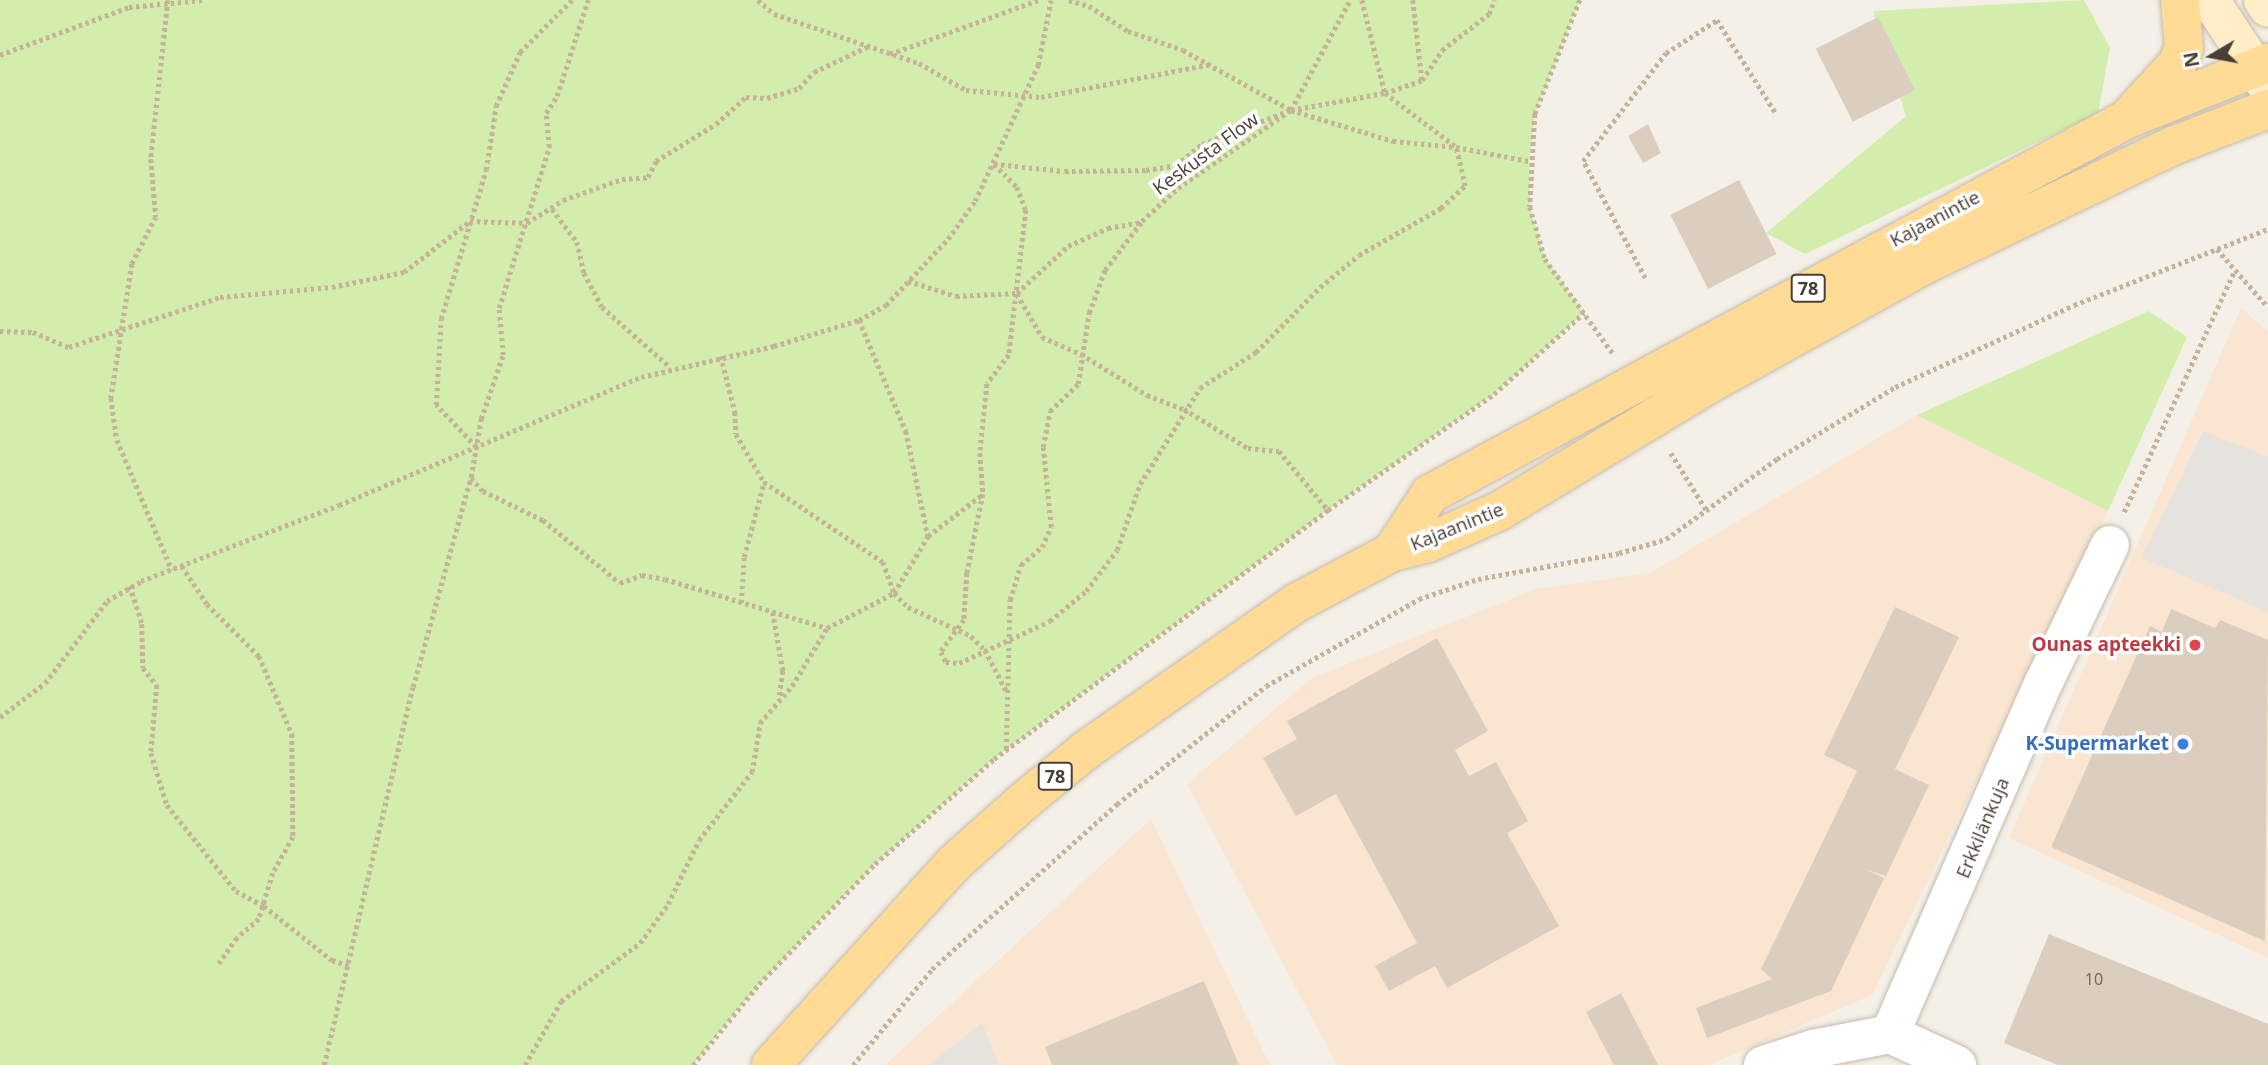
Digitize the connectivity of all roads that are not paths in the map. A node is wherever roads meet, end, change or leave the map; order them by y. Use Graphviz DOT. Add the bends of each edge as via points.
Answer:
graph roads {
  1 [pos="2180,0"];
  2 [pos="2210,0"];
  3 [pos="2263,0"];
  4 [pos="2268,8"];
  5 [pos="2264,73"];
  6 [pos="2268,109"];
  7 [pos="2127,119"];
  8 [pos="2110,545"];
  9 [pos="1392,552"];
  10 [pos="1890,1034"];
  11 [pos="771,1065"];
  12 [pos="1763,1065"];
  13 [pos="1957,1065"];
  1 -- 7 [label="main road" via="2184,48 2177,64"];
  2 -- 5 [label="street"];
  3 -- 4 [label="street"];
  5 -- 7 [label="main road, Kajaanintie / 78"];
  6 -- 9 [label="main road, Kajaanintie / 78" via="2175,145 1924,265 1709,384 1501,510 1429,542"];
  7 -- 9 [label="main road, Kajaanintie / 78" via="1430,494"];
  8 -- 10 [label="street, Erkkilänkuja"];
  9 -- 11 [label="main road, 78" via="1296,603 1096,743 1025,800 953,864"];
  10 -- 12 [label="street" via="1813,1049"];
  10 -- 13 [label="street"];
}
